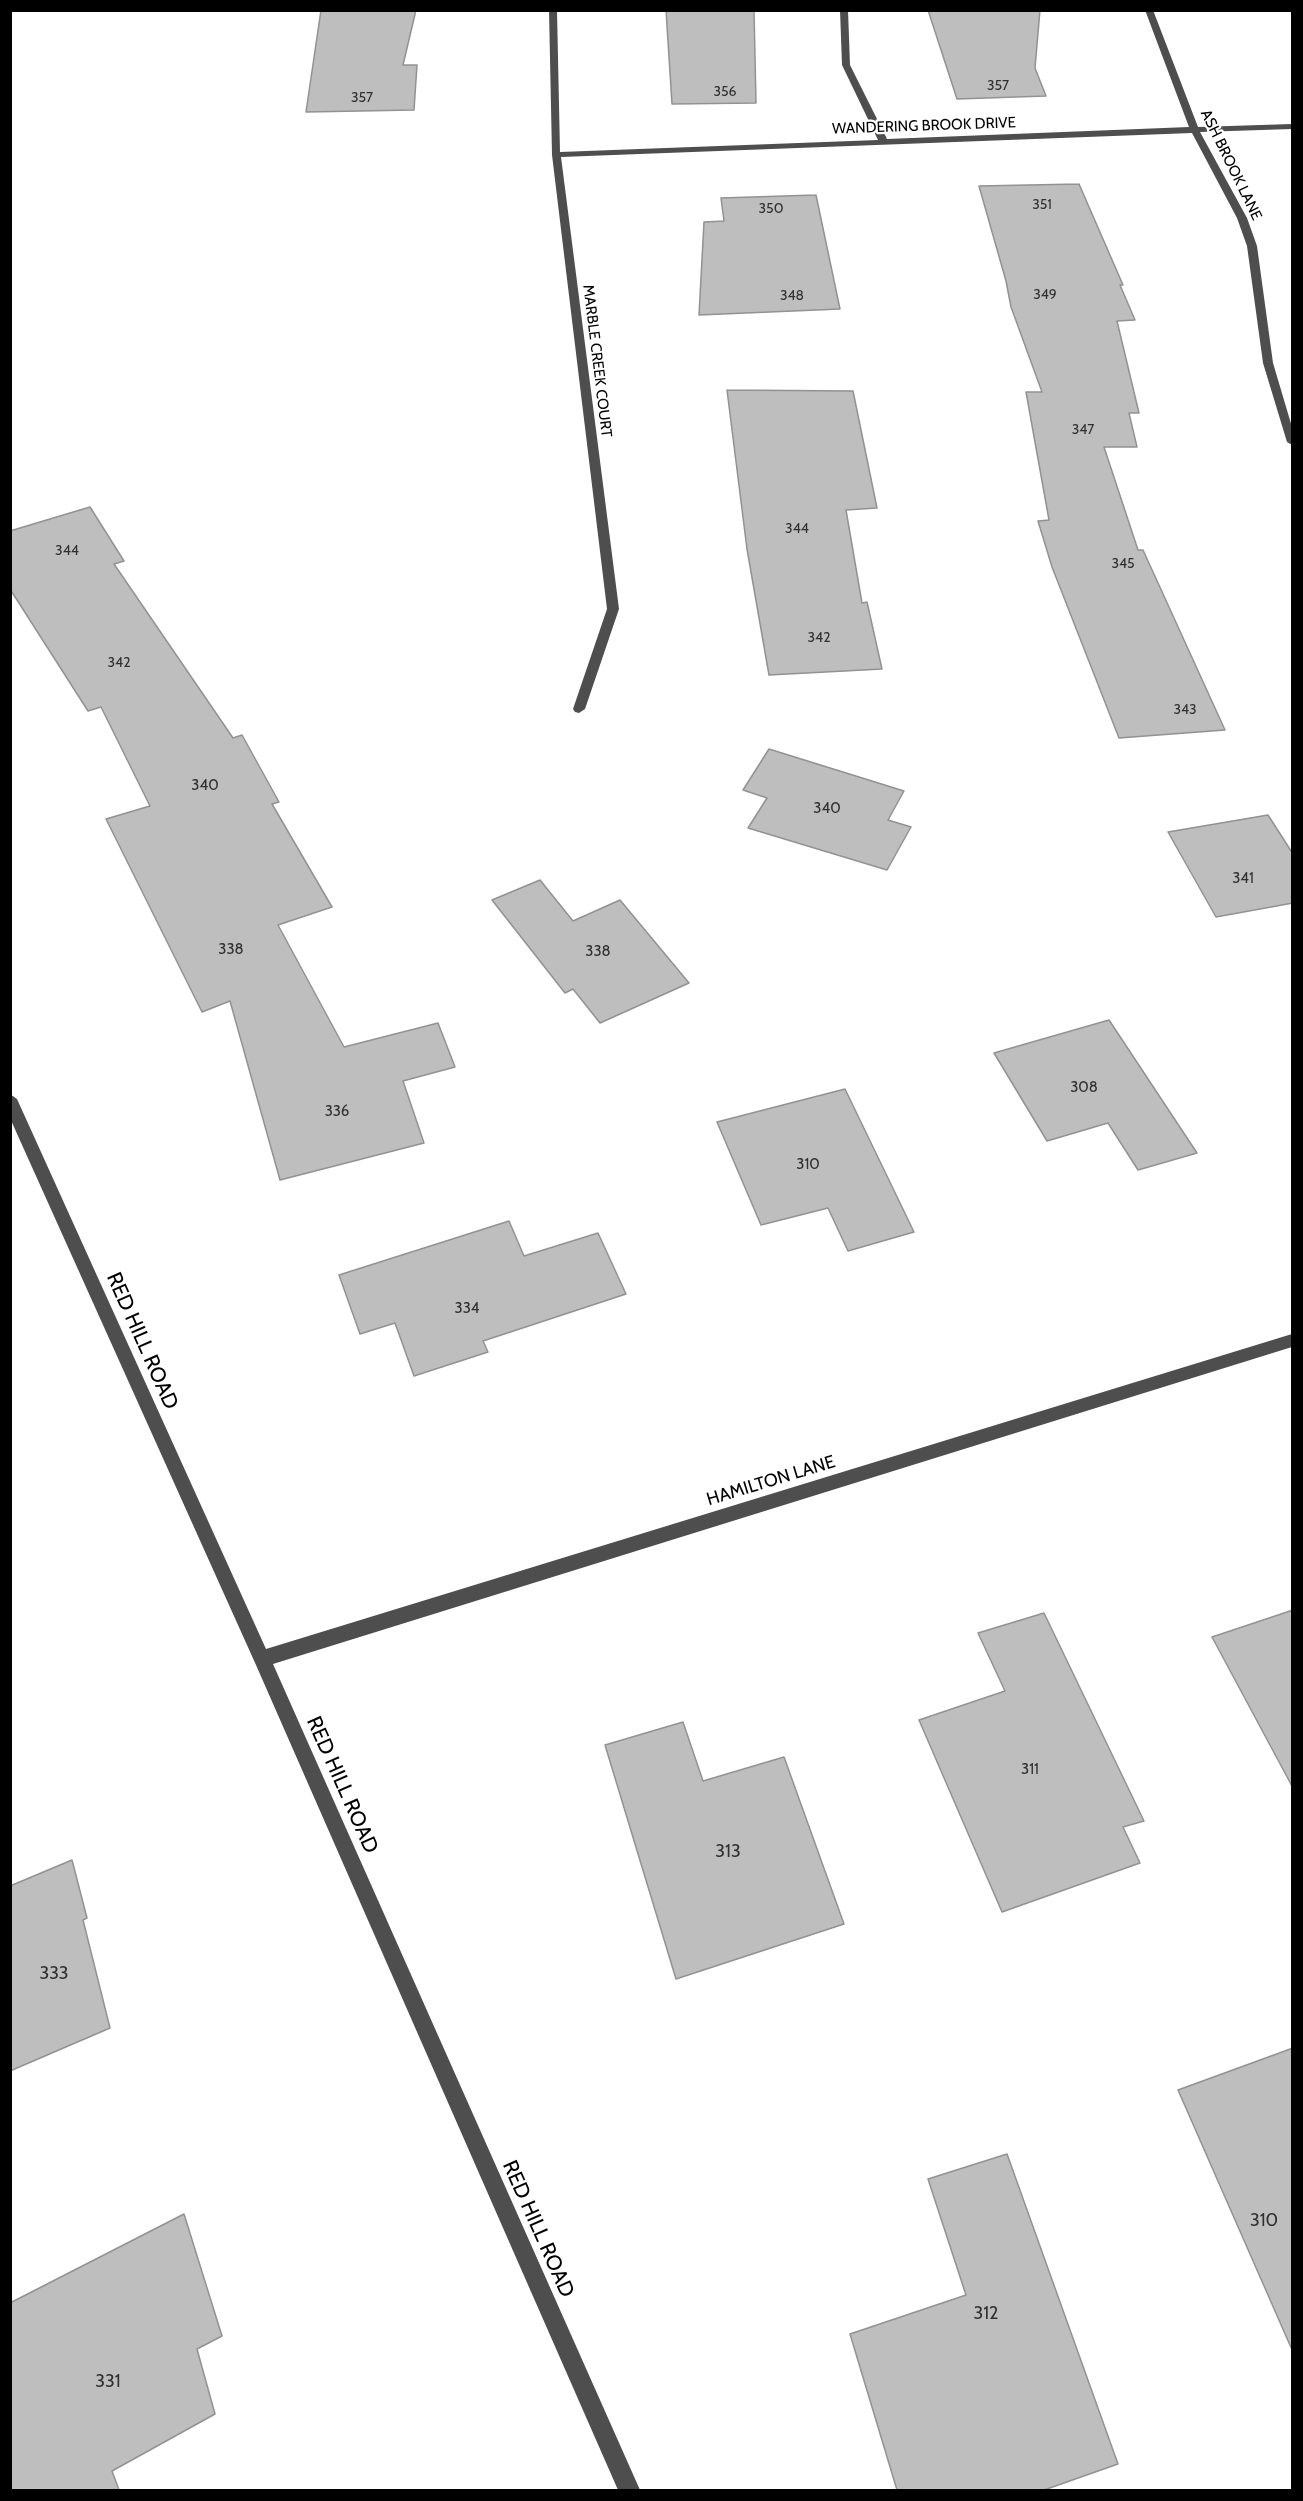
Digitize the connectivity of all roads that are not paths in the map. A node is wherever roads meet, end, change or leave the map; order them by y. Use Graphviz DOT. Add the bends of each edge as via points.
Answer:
graph roads {
  1 [pos="553,10"];
  2 [pos="844,10"];
  3 [pos="1149,10"];
  4 [pos="1293,126"];
  5 [pos="1194,129"];
  6 [pos="883,141"];
  7 [pos="556,155"];
  8 [pos="1293,442"];
  9 [pos="579,709"];
  10 [pos="10,1099"];
  11 [pos="1293,1340"];
  12 [pos="262,1659"];
  13 [pos="629,2490"];
  1 -- 7 [label="street, MARBLE CREEK COURT"];
  2 -- 6 [label="street" via="846,65"];
  3 -- 5 [label="street, ASH BROOK LANE"];
  4 -- 5 [label="street, WANDERING BROOK DRIVE"];
  5 -- 6 [label="street, WANDERING BROOK DRIVE"];
  5 -- 8 [label="street, ASH BROOK LANE" via="1242,218 1252,246 1268,363"];
  6 -- 7 [label="street, WANDERING BROOK DRIVE"];
  7 -- 9 [label="street, MARBLE CREEK COURT" via="613,609"];
  10 -- 12 [label="street, RED HILL ROAD"];
  11 -- 12 [label="street, HAMILTON LANE"];
  12 -- 13 [label="street, RED HILL ROAD"];
}
